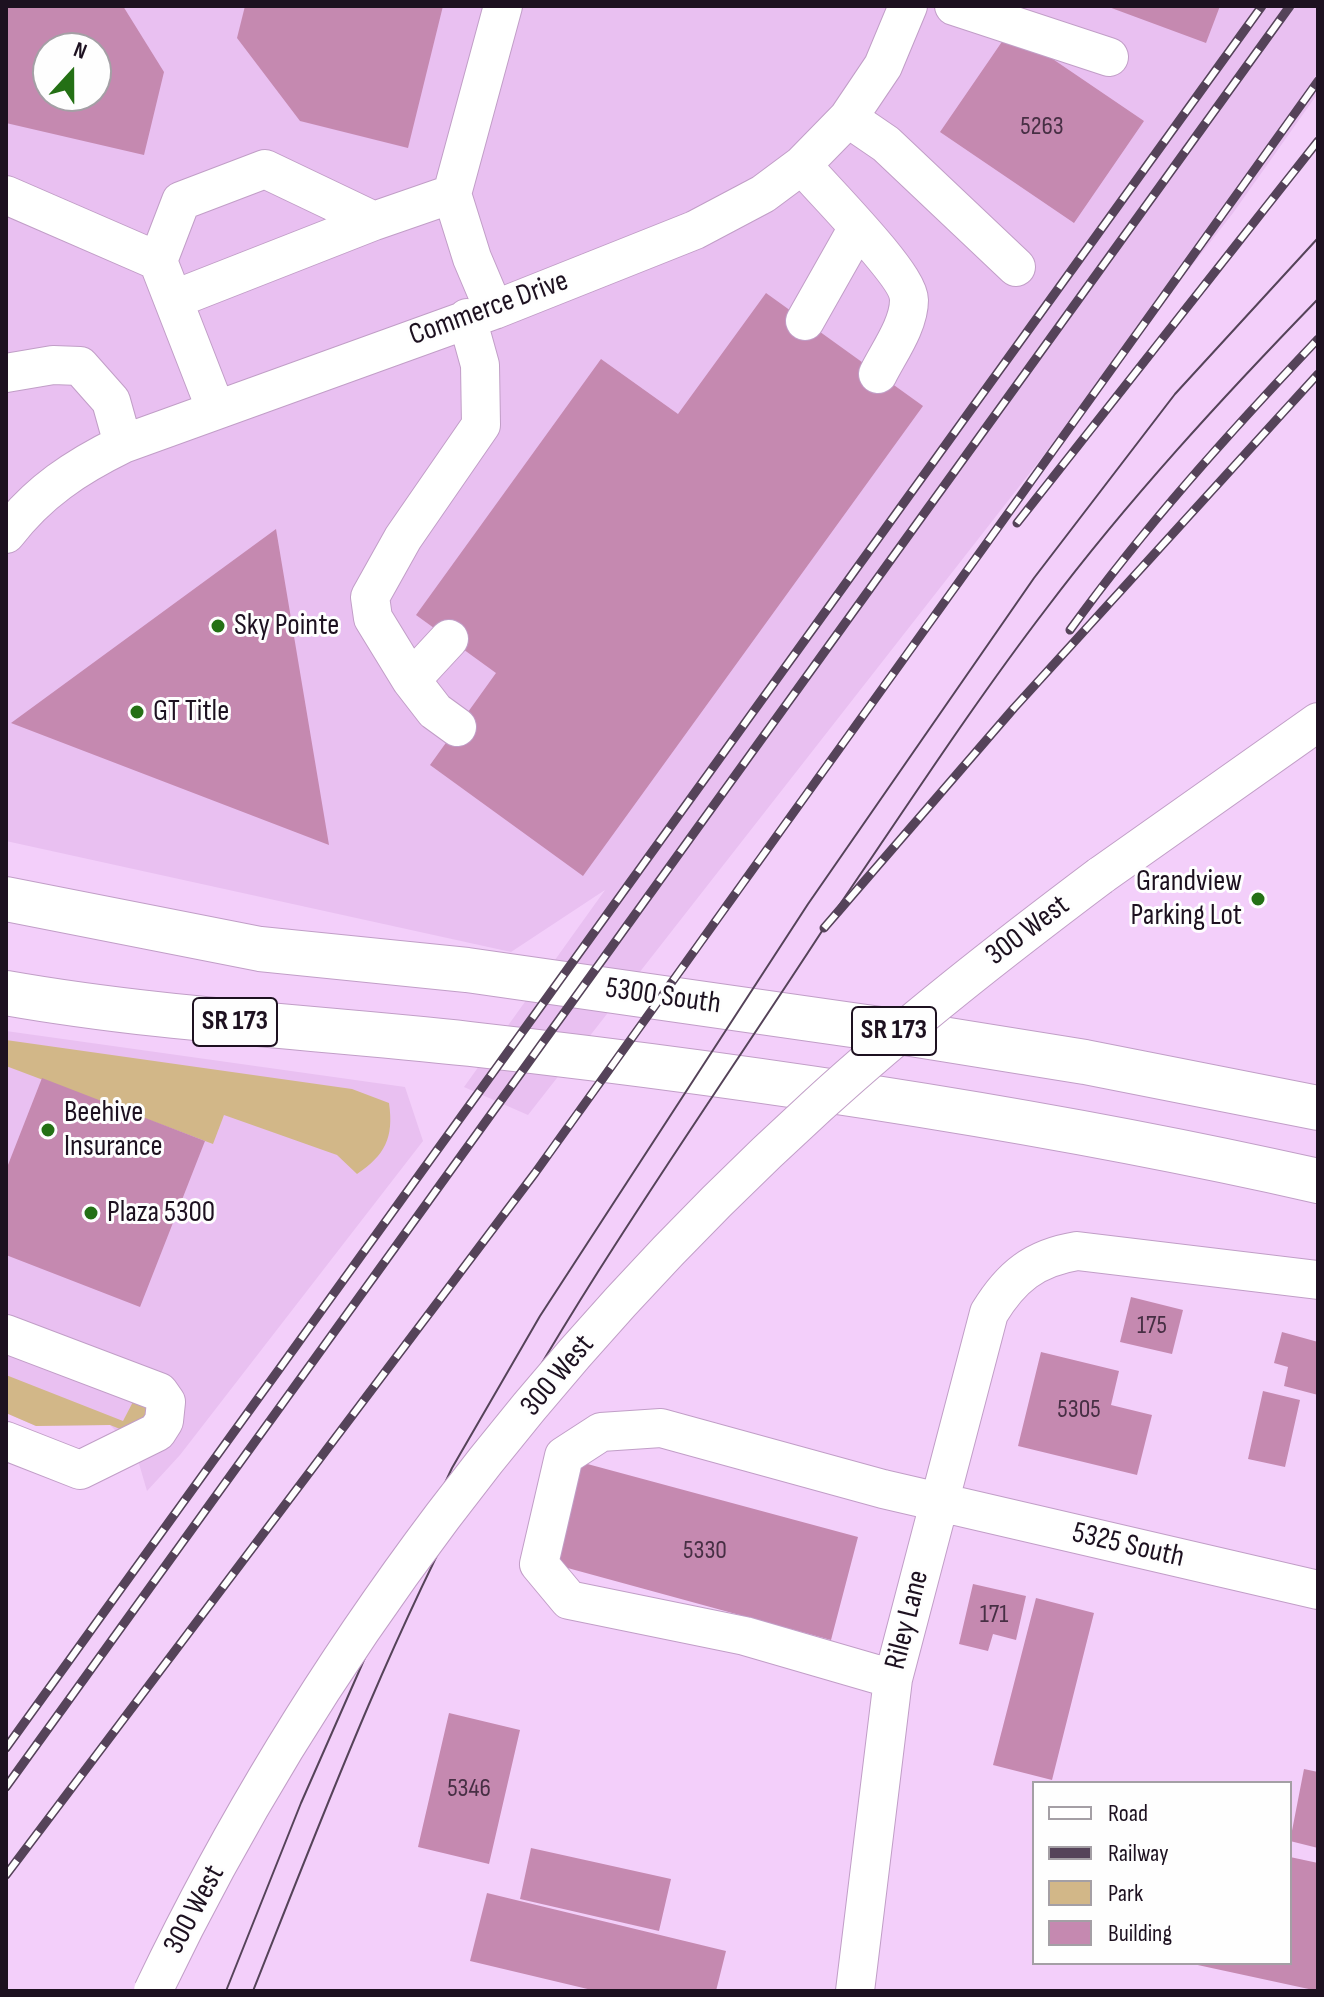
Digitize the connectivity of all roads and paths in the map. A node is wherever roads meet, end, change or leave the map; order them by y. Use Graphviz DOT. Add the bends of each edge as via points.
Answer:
graph roads {
  1 [pos="503,6"];
  2 [pos="908,6"];
  3 [pos="954,6"];
  4 [pos="1109,57"];
  5 [pos="848,118"];
  6 [pos="802,165"];
  7 [pos="452,194"];
  8 [pos="6,195"];
  9 [pos="374,221"];
  10 [pos="857,229"];
  11 [pos="158,261"];
  12 [pos="1016,267"];
  13 [pos="175,299"];
  14 [pos="480,314"];
  15 [pos="805,321"];
  16 [pos="6,373"];
  17 [pos="878,374"];
  18 [pos="216,410"];
  19 [pos="123,444"];
  20 [pos="6,534"];
  21 [pos="449,639"];
  22 [pos="411,680"];
  23 [pos="1318,722"];
  24 [pos="457,727"];
  25 [pos="6,899"];
  26 [pos="6,993"];
  27 [pos="1318,1108"];
  28 [pos="1318,1181"];
  29 [pos="1318,1280"];
  30 [pos="6,1334"];
  31 [pos="6,1441"];
  32 [pos="938,1502"];
  33 [pos="1318,1590"];
  34 [pos="893,1679"];
  35 [pos="153,1991"];
  36 [pos="855,1991"];
  1 -- 7 [label="street"];
  2 -- 5 [label="street, Commerce Drive" via="883,66"];
  3 -- 4 [label="street"];
  5 -- 6 [label="street, Commerce Drive"];
  5 -- 12 [label="street" via="886,144"];
  6 -- 10 [label="street"];
  6 -- 14 [label="street, Commerce Drive" via="763,194 695,230"];
  7 -- 9 [label="street"];
  7 -- 14 [label="street" via="472,258"];
  8 -- 11 [label="street"];
  9 -- 11 [label="street" via="265,169 181,201"];
  9 -- 13 [label="street"];
  10 -- 15 [label="street"];
  10 -- 17 [label="street" via="892,264 909,299 905,320"];
  11 -- 13 [label="street"];
  13 -- 18 [label="street"];
  14 -- 18 [label="street, Commerce Drive"];
  14 -- 22 [label="street" via="481,425 403,538 370,597 373,618"];
  16 -- 19 [label="street" via="80,366 111,401"];
  18 -- 19 [label="street, Commerce Drive"];
  19 -- 20 [label="street, Commerce Drive" via="83,463 30,503"];
  21 -- 22 [label="street"];
  22 -- 24 [label="street" via="435,711"];
  23 -- 35 [label="street, 300 West, bridge" via="1100,876 932,1006 817,1106 697,1222 563,1368 413,1559 344,1659 217,1867"];
  25 -- 27 [label="main road, 5300 South / SR 173" via="260,949 467,970 924,1036"];
  26 -- 28 [label="main road, SR 173" via="712,1074 1093,1136"];
  29 -- 32 [label="street, Riley Lane" via="1077,1251 1025,1268 989,1313"];
  30 -- 31 [label="street" via="159,1392 166,1402 157,1432 80,1470"];
  32 -- 33 [label="street, 5325 South"];
  32 -- 34 [label="street, Riley Lane"];
  32 -- 34 [label="street, 5325 South" via="661,1428 601,1432 564,1456 539,1564 569,1600 745,1636"];
  34 -- 36 [label="street, Riley Lane"];
}
